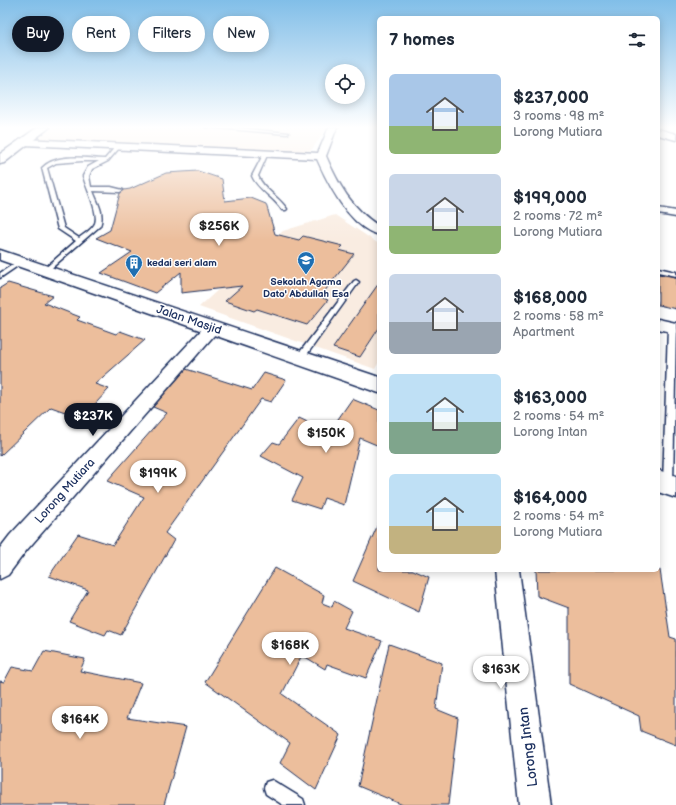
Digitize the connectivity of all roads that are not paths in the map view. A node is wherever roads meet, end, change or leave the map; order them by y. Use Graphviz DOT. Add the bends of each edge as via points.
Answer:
graph roads {
  1 [pos="47,165"];
  2 [pos="97,165"];
  3 [pos="261,165"];
  4 [pos="324,165"];
  5 [pos="89,189"];
  6 [pos="120,190"];
  7 [pos="284,209"];
  8 [pos="660,211"];
  9 [pos="676,214"];
  10 [pos="377,230"];
  11 [pos="80,241"];
  12 [pos="0,255"];
  13 [pos="20,262"];
  14 [pos="660,270"];
  15 [pos="45,271"];
  16 [pos="676,274"];
  17 [pos="0,276"];
  18 [pos="356,282"];
  19 [pos="669,326"];
  20 [pos="212,328"];
  21 [pos="300,358"];
  22 [pos="377,384"];
  23 [pos="667,484"];
  24 [pos="0,567"];
  25 [pos="507,572"];
  26 [pos="272,788"];
  27 [pos="297,805"];
  28 [pos="535,805"];
  1 -- 11 [label="lane" via="44,168 61,230"];
  2 -- 5 [label="lane" via="90,168 86,176"];
  3 -- 7 [label="lane" via="255,176 256,181 280,201"];
  4 -- 10 [label="street" via="332,183 353,212"];
  5 -- 6 [label="lane"];
  5 -- 11 [label="lane" via="101,220"];
  8 -- 9 [label="street"];
  11 -- 15 [label="lane"];
  12 -- 13 [label="main road, Jalan Masjid"];
  13 -- 15 [label="main road, Jalan Masjid"];
  13 -- 17 [label="lane"];
  14 -- 16 [label="lane"];
  15 -- 20 [label="main road, Jalan Masjid"];
  18 -- 21 [label="lane"];
  19 -- 23 [label="lane"];
  20 -- 21 [label="main road, Jalan Masjid"];
  20 -- 24 [label="street, Lorong Mutiara" via="18,543"];
  21 -- 22 [label="main road, Jalan Masjid"];
  25 -- 28 [label="street, Lorong Intan"];
  26 -- 27 [label="lane"];
}
